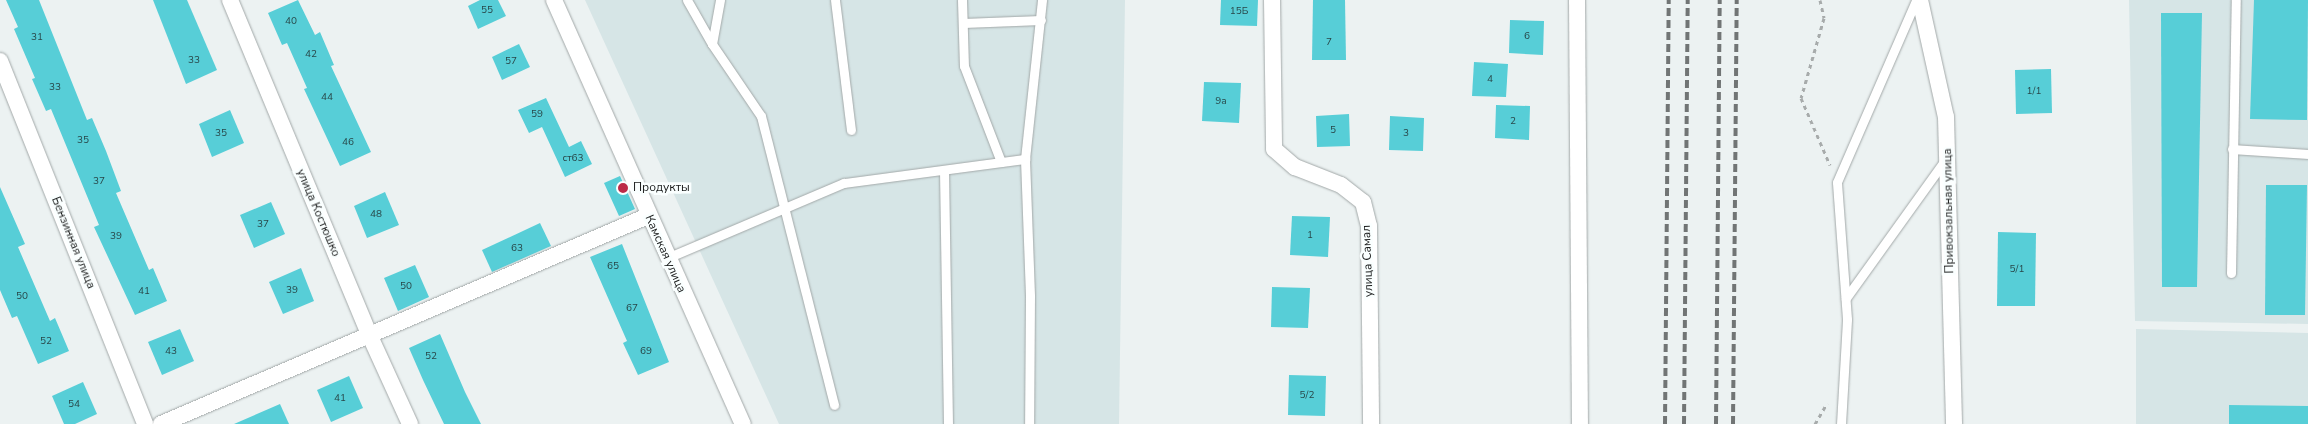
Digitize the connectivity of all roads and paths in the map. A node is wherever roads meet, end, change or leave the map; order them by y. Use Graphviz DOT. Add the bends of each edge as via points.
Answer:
graph roads {
  1 [pos="230,0"];
  2 [pos="554,0"];
  3 [pos="687,0"];
  4 [pos="720,0"];
  5 [pos="835,0"];
  6 [pos="962,0"];
  7 [pos="1042,0"];
  8 [pos="1272,0"];
  9 [pos="1577,0"];
  10 [pos="1820,0"];
  11 [pos="1916,0"];
  12 [pos="1920,0"];
  13 [pos="2236,0"];
  14 [pos="1041,20"];
  15 [pos="963,23"];
  16 [pos="712,44"];
  17 [pos="0,61"];
  18 [pos="851,130"];
  19 [pos="2232,149"];
  20 [pos="2308,154"];
  21 [pos="1947,157"];
  22 [pos="1025,159"];
  23 [pos="1001,162"];
  24 [pos="944,170"];
  25 [pos="1837,182"];
  26 [pos="786,208"];
  27 [pos="648,216"];
  28 [pos="668,258"];
  29 [pos="2231,273"];
  30 [pos="1846,298"];
  31 [pos="369,334"];
  32 [pos="834,405"];
  33 [pos="145,424"];
  34 [pos="161,424"];
  35 [pos="410,424"];
  36 [pos="743,424"];
  37 [pos="948,424"];
  38 [pos="1028,424"];
  39 [pos="1371,424"];
  40 [pos="1580,424"];
  41 [pos="1841,424"];
  42 [pos="1954,424"];
  1 -- 31 [label="street, улица Костюшко"];
  2 -- 27 [label="street, Камская улица"];
  3 -- 16 [label="lane"];
  4 -- 16 [label="lane"];
  5 -- 18 [label="lane"];
  6 -- 15 [label="lane"];
  7 -- 14 [label="lane"];
  8 -- 39 [label="street, улица Самал" via="1274,149 1294,167 1341,185 1362,202 1369,226"];
  9 -- 40 [label="street"];
  10 -- 25 [label="path" via="1824,18 1802,98"];
  11 -- 25 [label="lane"];
  12 -- 21 [label="street, Привокзальная улица" via="1946,117"];
  13 -- 19 [label="lane"];
  14 -- 15 [label="lane"];
  14 -- 22 [label="lane"];
  15 -- 23 [label="lane" via="964,66"];
  16 -- 26 [label="lane" via="761,116"];
  17 -- 33 [label="street, Бензинная улица"];
  19 -- 20 [label="lane"];
  19 -- 29 [label="lane"];
  21 -- 30 [label="lane"];
  21 -- 42 [label="street, Привокзальная улица"];
  22 -- 23 [label="lane"];
  22 -- 38 [label="lane" via="1030,296"];
  23 -- 24 [label="lane"];
  24 -- 26 [label="lane" via="844,183"];
  24 -- 37 [label="lane"];
  25 -- 30 [label="lane"];
  26 -- 28 [label="lane"];
  26 -- 32 [label="lane"];
  27 -- 28 [label="street, Камская улица"];
  27 -- 31 [label="street"];
  28 -- 36 [label="street, Камская улица"];
  30 -- 41 [label="lane"];
  31 -- 34 [label="street"];
  31 -- 35 [label="street, улица Костюшко"];
}
